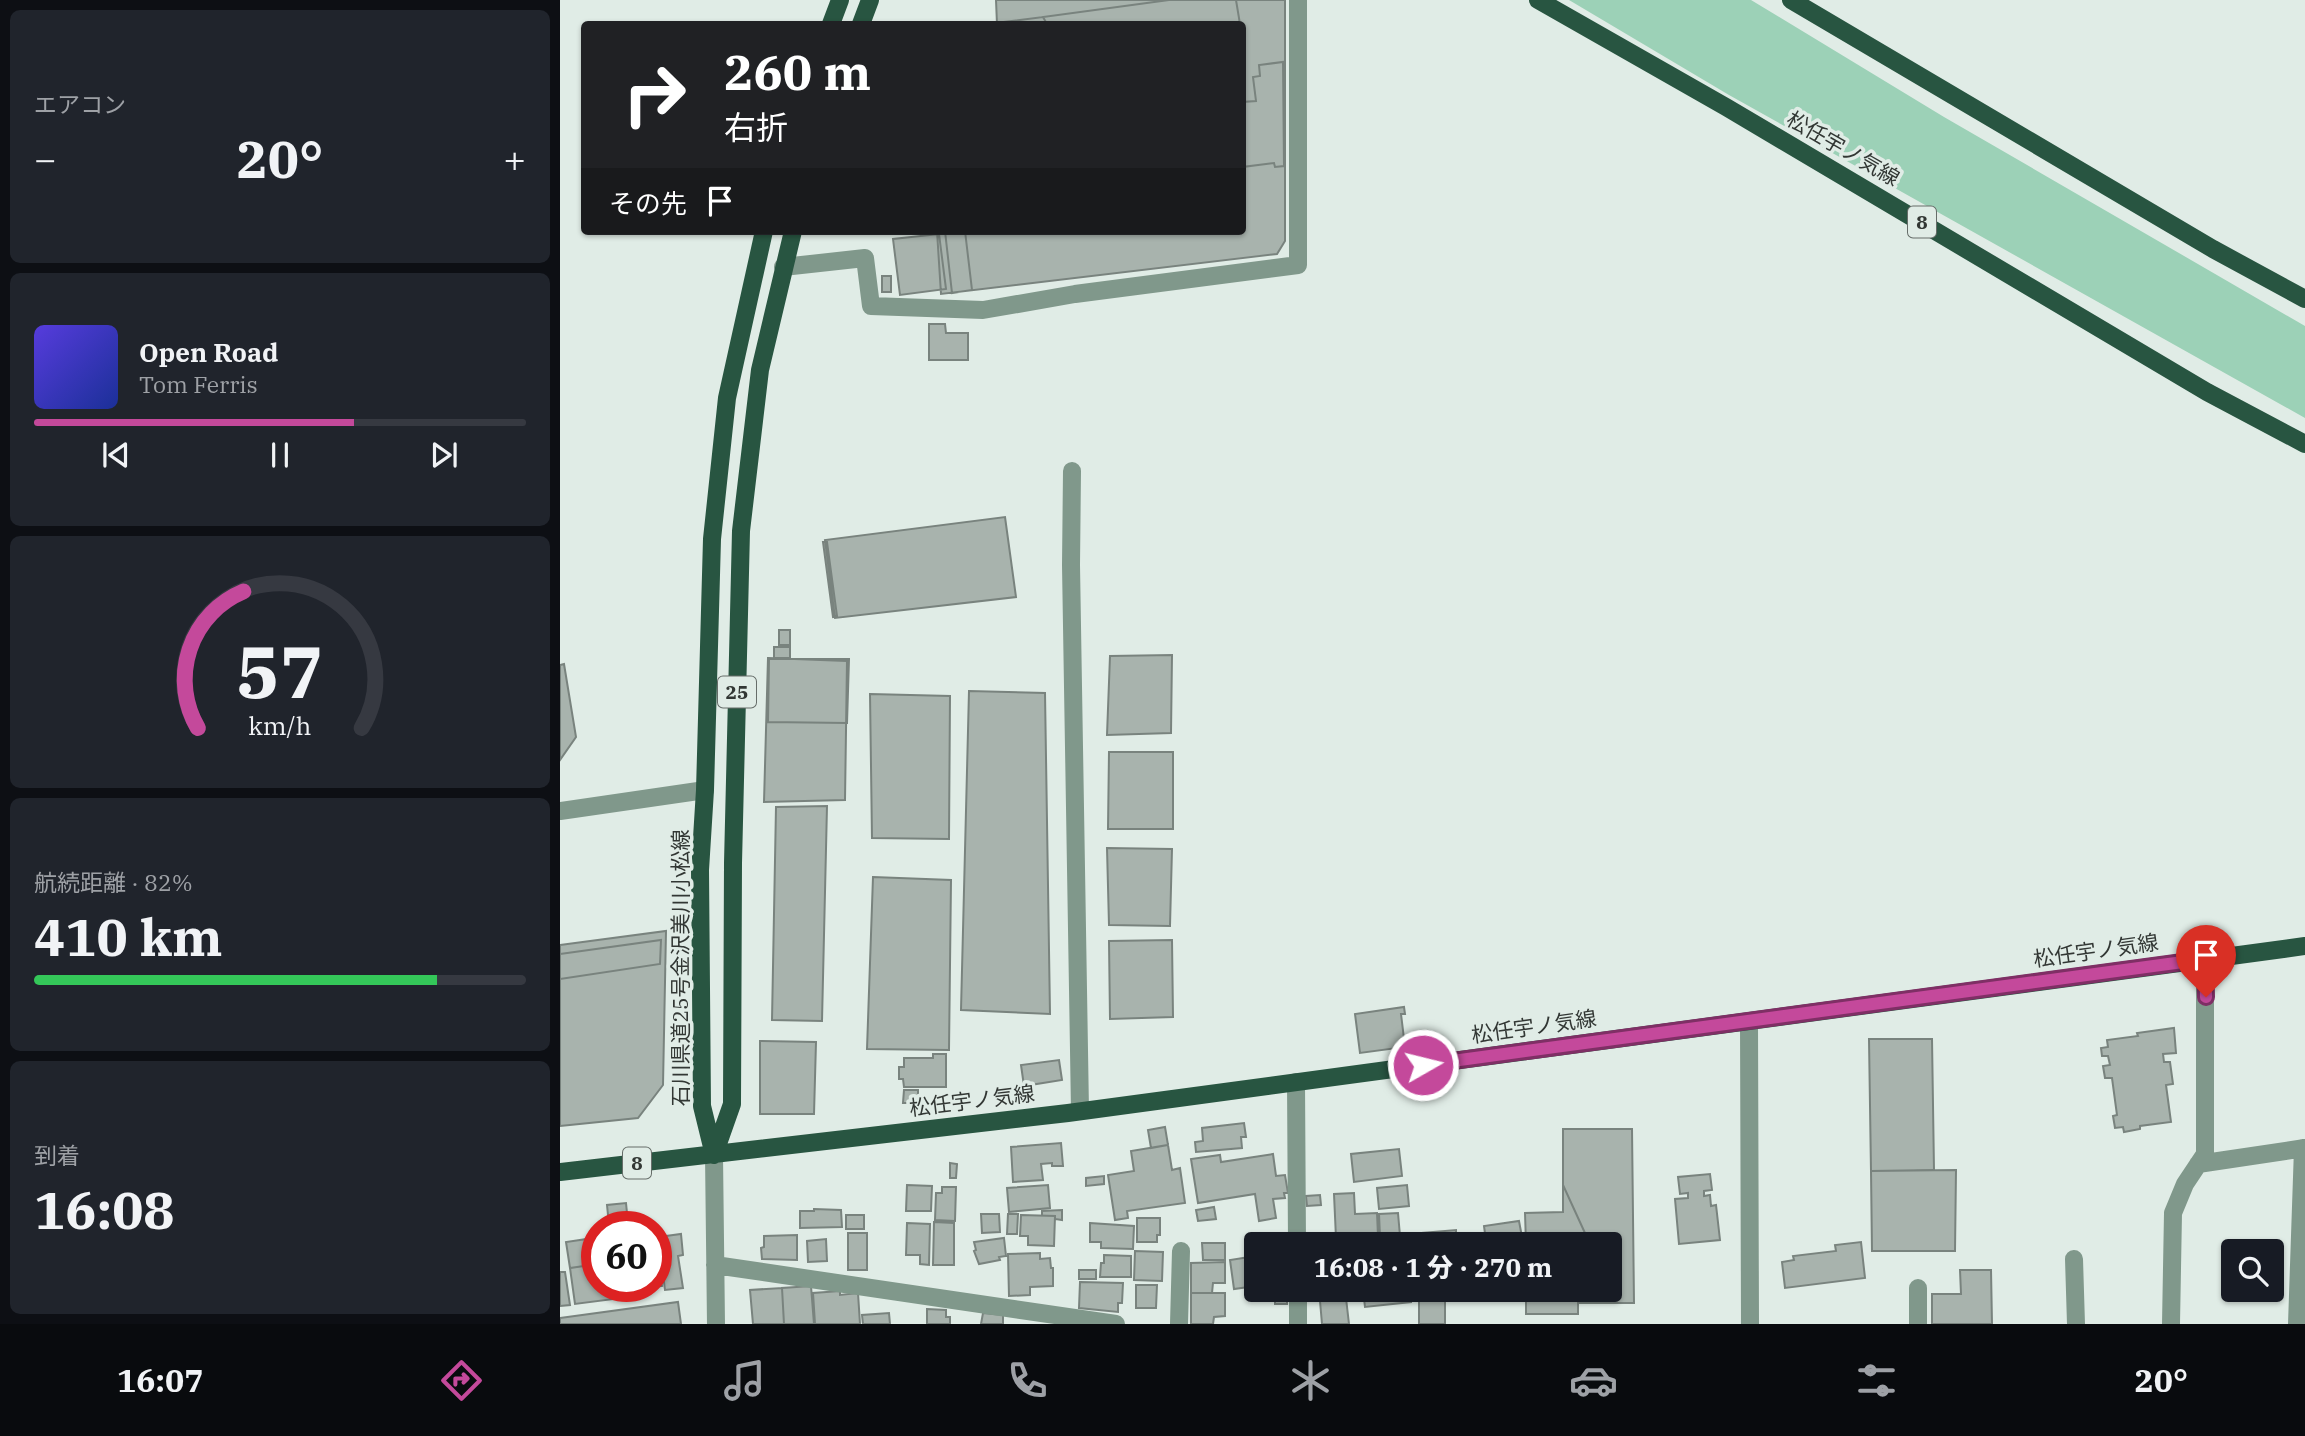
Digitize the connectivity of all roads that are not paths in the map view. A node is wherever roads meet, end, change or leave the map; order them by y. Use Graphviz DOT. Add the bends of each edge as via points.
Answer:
graph roads {
  1 [pos="840,0"];
  2 [pos="870,0"];
  3 [pos="1298,0"];
  4 [pos="1538,0"];
  5 [pos="1791,0"];
  6 [pos="832,21"];
  7 [pos="862,21"];
  8 [pos="763,235"];
  9 [pos="792,235"];
  10 [pos="783,267"];
  11 [pos="2305,299"];
  12 [pos="2305,444"];
  13 [pos="1072,471"];
  14 [pos="705,790"];
  15 [pos="560,811"];
  16 [pos="2305,946"];
  17 [pos="2205,959"];
  18 [pos="1749,1022"];
  19 [pos="1296,1082"];
  20 [pos="1080,1111"];
  21 [pos="2304,1148"];
  22 [pos="714,1155"];
  23 [pos="2198,1164"];
  24 [pos="560,1172"];
  25 [pos="1297,1232"];
  26 [pos="1181,1251"];
  27 [pos="2074,1259"];
  28 [pos="715,1265"];
  29 [pos="1918,1288"];
  30 [pos="1298,1302"];
  31 [pos="1068,1320"];
  32 [pos="716,1324"];
  33 [pos="1116,1324"];
  34 [pos="1179,1324"];
  35 [pos="1298,1324"];
  36 [pos="1750,1324"];
  37 [pos="1918,1324"];
  38 [pos="2076,1324"];
  39 [pos="2171,1324"];
  40 [pos="2297,1324"];
  1 -- 6 [label="main road"];
  2 -- 7 [label="main road"];
  3 -- 10 [label="street" via="1298,265 984,310 871,306 865,258"];
  4 -- 12 [label="main road, 松任宇ノ気線 / 8" via="2207,392"];
  5 -- 11 [label="main road"];
  8 -- 14 [label="main road, 石川県道25号金沢美川小松線 / 25" via="727,398 716,491"];
  9 -- 10 [label="main road, 25"];
  10 -- 22 [label="main road, 25" via="760,370 741,531 732,1104"];
  13 -- 20 [label="street"];
  14 -- 15 [label="street"];
  14 -- 22 [label="main road, 石川県道25号金沢美川小松線 / 25" via="700,870 702,1106"];
  16 -- 17 [label="main road, 松任宇ノ気線 / 8"];
  17 -- 18 [label="main road, 松任宇ノ気線 / 8"];
  17 -- 23 [label="street" via="2205,1154"];
  18 -- 19 [label="main road, 松任宇ノ気線 / 8"];
  18 -- 36 [label="street"];
  19 -- 20 [label="main road, 松任宇ノ気線 / 8"];
  19 -- 25 [label="street"];
  20 -- 22 [label="main road, 松任宇ノ気線 / 8"];
  21 -- 23 [label="street"];
  21 -- 40 [label="street"];
  22 -- 24 [label="main road, 松任宇ノ気線 / 8"];
  22 -- 28 [label="street"];
  23 -- 39 [label="street" via="2173,1213"];
  26 -- 34 [label="street"];
  27 -- 38 [label="street"];
  28 -- 31 [label="street"];
  28 -- 32 [label="street"];
  29 -- 37 [label="street"];
  30 -- 35 [label="street"];
  31 -- 33 [label="street"];
}
